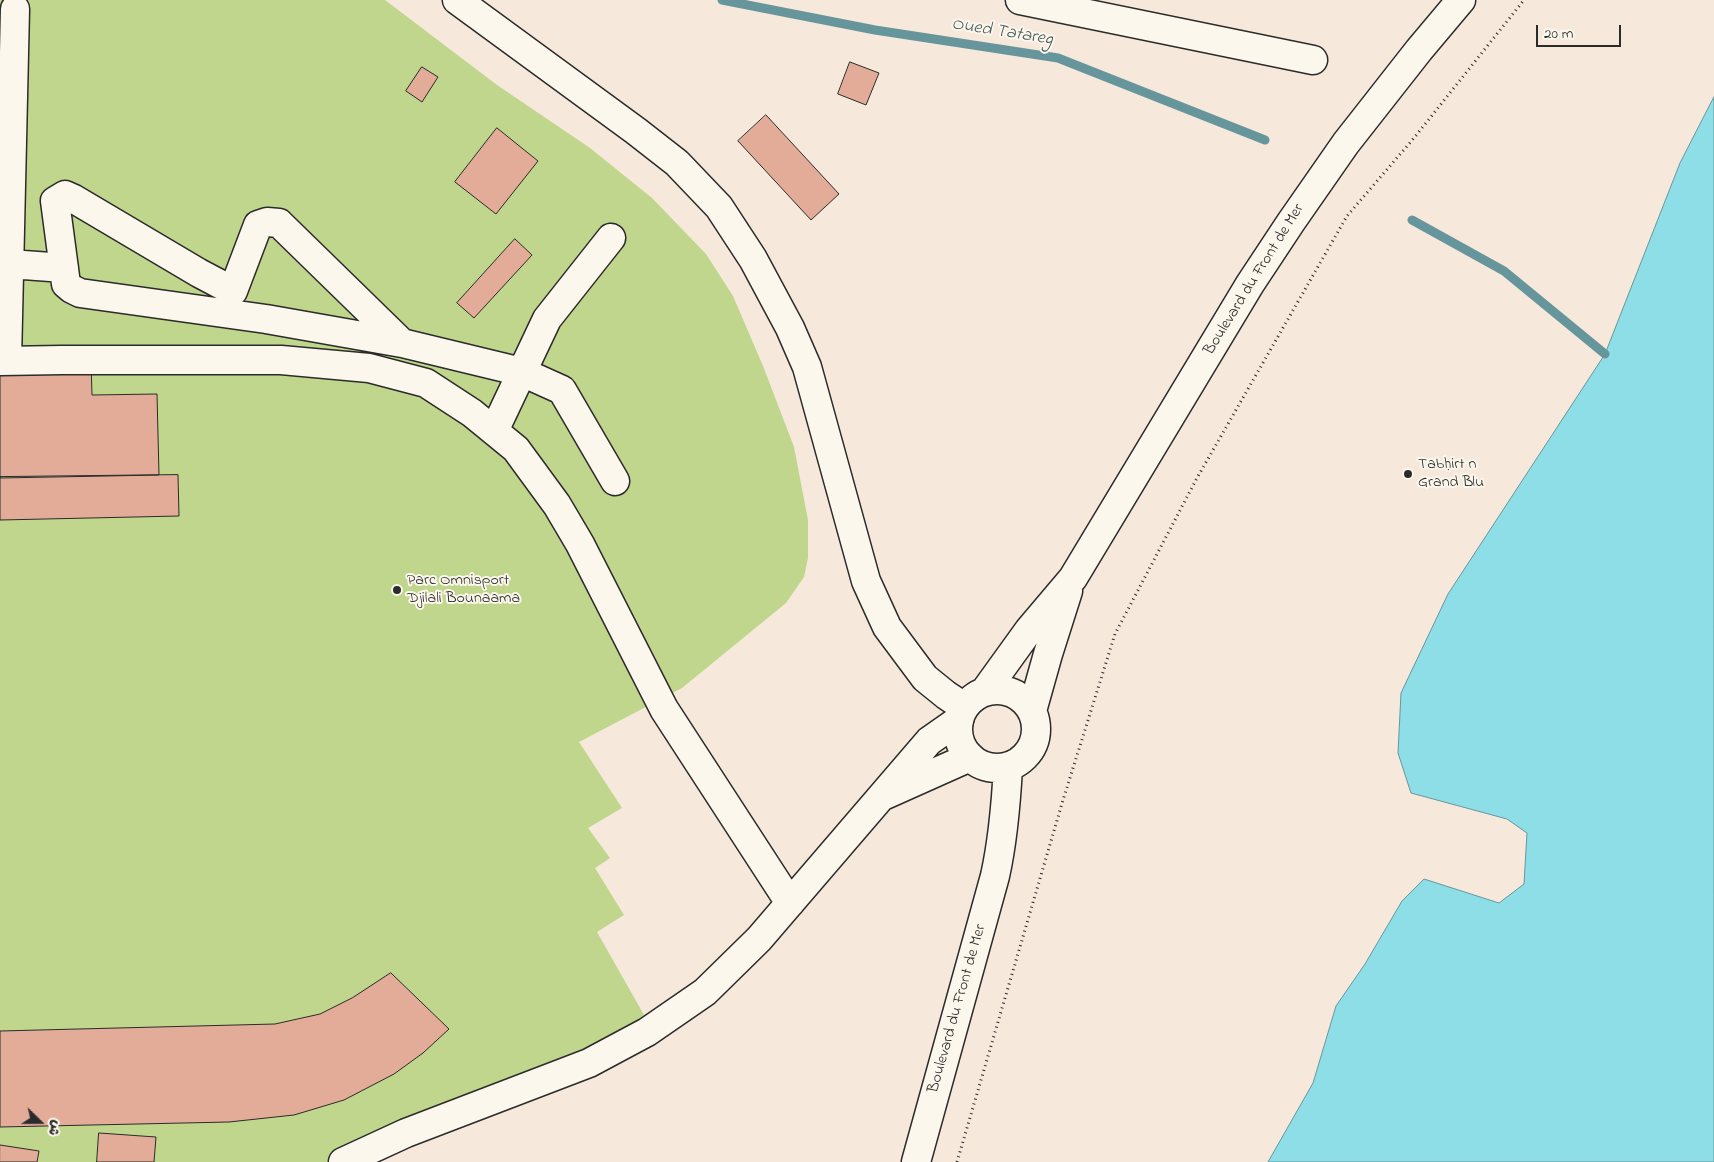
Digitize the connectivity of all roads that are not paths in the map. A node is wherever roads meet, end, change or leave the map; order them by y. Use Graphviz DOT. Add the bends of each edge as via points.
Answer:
graph roads {
  1 [pos="457,0"];
  2 [pos="1020,0"];
  3 [pos="1461,0"];
  4 [pos="15,9"];
  5 [pos="1313,60"];
  6 [pos="611,238"];
  7 [pos="10,264"];
  8 [pos="64,268"];
  9 [pos="228,302"];
  10 [pos="402,344"];
  11 [pos="4,361"];
  12 [pos="522,372"];
  13 [pos="494,431"];
  14 [pos="615,481"];
  15 [pos="1072,578"];
  16 [pos="969,706"];
  17 [pos="1032,712"];
  18 [pos="970,757"];
  19 [pos="1008,767"];
  20 [pos="881,797"];
  21 [pos="790,903"];
  22 [pos="343,1162"];
  23 [pos="916,1162"];
  1 -- 16 [label="street" via="670,157 719,207 753,259 807,367 866,581 887,626 925,678 946,695"];
  2 -- 5 [label="street"];
  3 -- 15 [label="street, Boulevard du Front de Mer" via="1346,143 1291,222"];
  4 -- 7 [label="street"];
  6 -- 12 [label="street" via="547,319"];
  7 -- 8 [label="street"];
  7 -- 11 [label="street"];
  8 -- 9 [label="street" via="66,284 80,293"];
  8 -- 9 [label="street" via="55,201 65,195 199,273"];
  9 -- 10 [label="street"];
  9 -- 10 [label="street" via="258,226 267,222 279,223"];
  10 -- 12 [label="street"];
  11 -- 13 [label="street" via="281,360 369,368 426,383"];
  12 -- 13 [label="street"];
  12 -- 14 [label="street" via="562,390"];
  13 -- 21 [label="street" via="516,449 557,505 664,709"];
  15 -- 16 [label="street"];
  15 -- 17 [label="street"];
  16 -- 17 [label="street" via="999,690 1012,692 1024,700"];
  16 -- 18 [label="street" via="958,733 961,746"];
  16 -- 20 [label="street" via="928,741"];
  17 -- 19 [label="street" via="1036,724 1032,745 1020,761"];
  18 -- 19 [label="street" via="981,765"];
  18 -- 20 [label="street"];
  19 -- 23 [label="street, Boulevard du Front de Mer" via="999,856"];
  20 -- 21 [label="street"];
  21 -- 22 [label="street" via="705,992 647,1032 589,1063 406,1133"];
}
